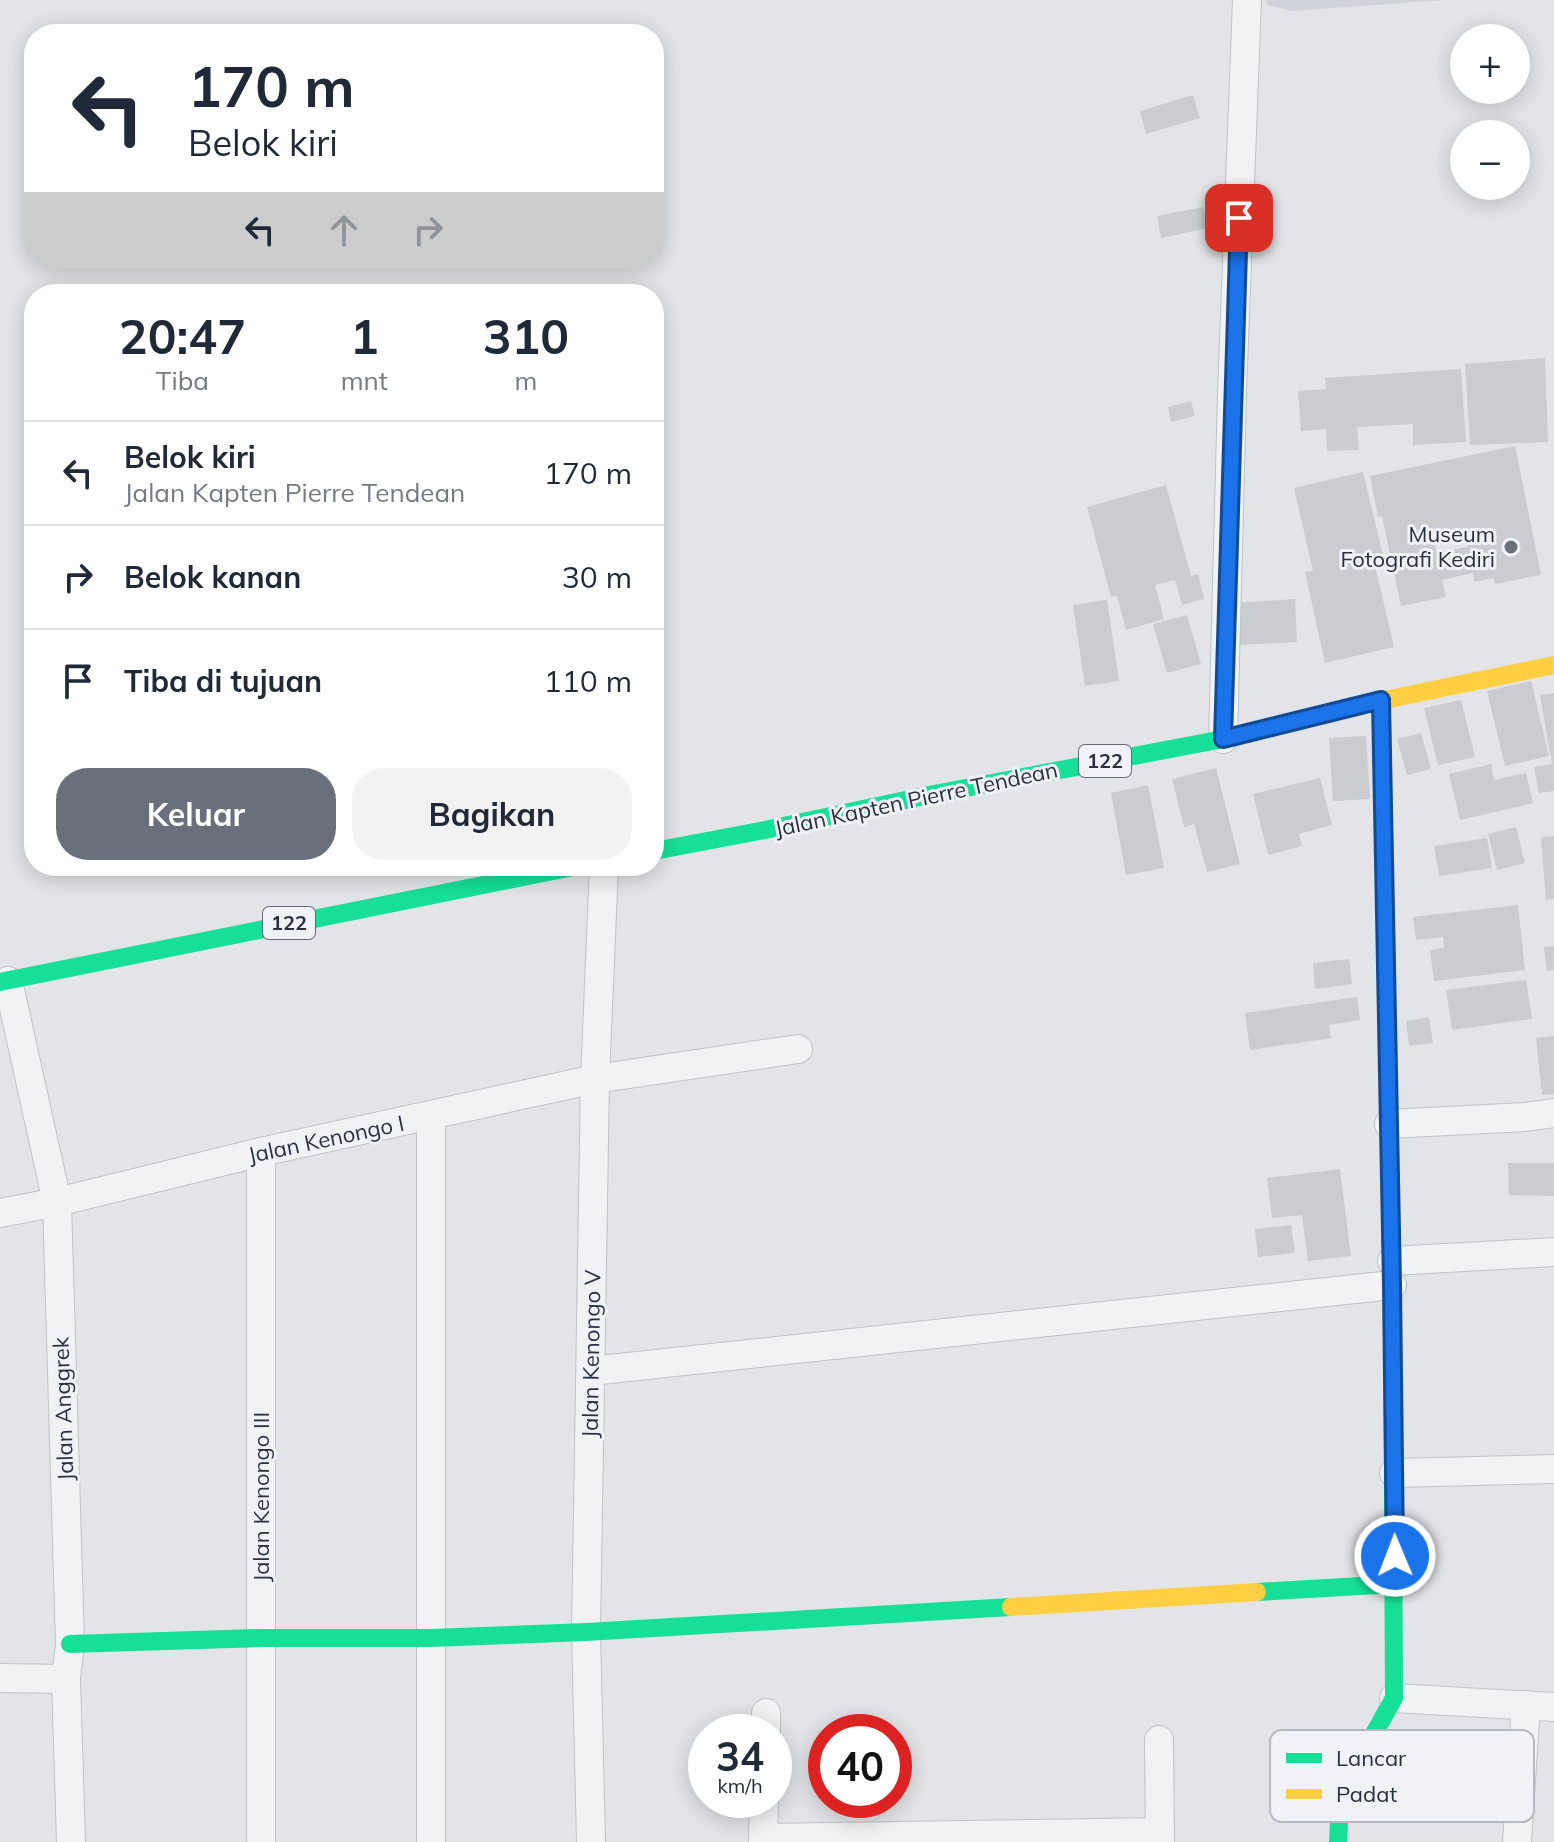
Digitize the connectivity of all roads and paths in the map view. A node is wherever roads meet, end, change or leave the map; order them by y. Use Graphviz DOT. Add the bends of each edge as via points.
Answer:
graph roads {
  1 [pos="1247,0"];
  2 [pos="1554,665"];
  3 [pos="1381,700"];
  4 [pos="1223,739"];
  5 [pos="664,849"];
  6 [pos="529,876"];
  7 [pos="604,876"];
  8 [pos="4,982"];
  9 [pos="798,1049"];
  10 [pos="595,1079"];
  11 [pos="1554,1113"];
  12 [pos="431,1116"];
  13 [pos="1389,1124"];
  14 [pos="261,1152"];
  15 [pos="57,1202"];
  16 [pos="0,1213"];
  17 [pos="1554,1252"];
  18 [pos="1392,1273"];
  19 [pos="591,1371"];
  20 [pos="1554,1469"];
  21 [pos="1394,1473"];
  22 [pos="1395,1584"];
  23 [pos="586,1632"];
  24 [pos="260,1638"];
  25 [pos="430,1638"];
  26 [pos="70,1644"];
  27 [pos="0,1678"];
  28 [pos="66,1679"];
  29 [pos="1394,1698"];
  30 [pos="1526,1705"];
  31 [pos="1554,1707"];
  32 [pos="1377,1730"];
  33 [pos="1524,1730"];
  34 [pos="1159,1740"];
  35 [pos="764,1818"];
  36 [pos="1339,1822"];
  37 [pos="1518,1822"];
  38 [pos="1160,1837"];
  39 [pos="763,1840"];
  40 [pos="71,1842"];
  41 [pos="261,1842"];
  42 [pos="431,1842"];
  43 [pos="591,1842"];
  44 [pos="1338,1842"];
  45 [pos="1517,1842"];
  1 -- 4 [label="street"];
  2 -- 3 [label="street, Jalan Kapten Pierre Tendean / 122"];
  3 -- 4 [label="street, Jalan Kapten Pierre Tendean / 122"];
  3 -- 13 [label="street"];
  4 -- 5 [label="street, Jalan Kapten Pierre Tendean / 122"];
  6 -- 8 [label="street, 122"];
  7 -- 10 [label="street, Jalan Kenongo V"];
  8 -- 15 [label="street, Jalan Anggrek"];
  9 -- 10 [label="street, Jalan Kenongo I"];
  10 -- 12 [label="street, Jalan Kenongo I"];
  10 -- 19 [label="street, Jalan Kenongo V"];
  11 -- 13 [label="street"];
  12 -- 14 [label="street, Jalan Kenongo I"];
  12 -- 25 [label="street"];
  13 -- 18 [label="street"];
  14 -- 15 [label="street, Jalan Kenongo I"];
  14 -- 24 [label="street, Jalan Kenongo III"];
  15 -- 16 [label="street, Jalan Kenongo I"];
  15 -- 26 [label="street, Jalan Anggrek"];
  17 -- 18 [label="street"];
  18 -- 19 [label="street"];
  18 -- 21 [label="street"];
  19 -- 23 [label="street, Jalan Kenongo V"];
  20 -- 21 [label="street"];
  21 -- 22 [label="street"];
  22 -- 23 [label="street"];
  22 -- 29 [label="street"];
  23 -- 25 [label="street"];
  23 -- 43 [label="street, Jalan Kenongo V"];
  24 -- 25 [label="street"];
  24 -- 26 [label="street"];
  24 -- 41 [label="street, Jalan Kenongo III"];
  25 -- 42 [label="street"];
  26 -- 28 [label="street, Jalan Anggrek"];
  27 -- 28 [label="street"];
  28 -- 40 [label="street, Jalan Anggrek"];
  29 -- 30 [label="street"];
  29 -- 32 [label="street"];
  30 -- 31 [label="street"];
  30 -- 33 [label="street"];
  34 -- 38 [label="street"];
  35 -- 39 [label="street"];
  36 -- 44 [label="street"];
  37 -- 45 [label="street"];
  38 -- 39 [label="street"];
}
